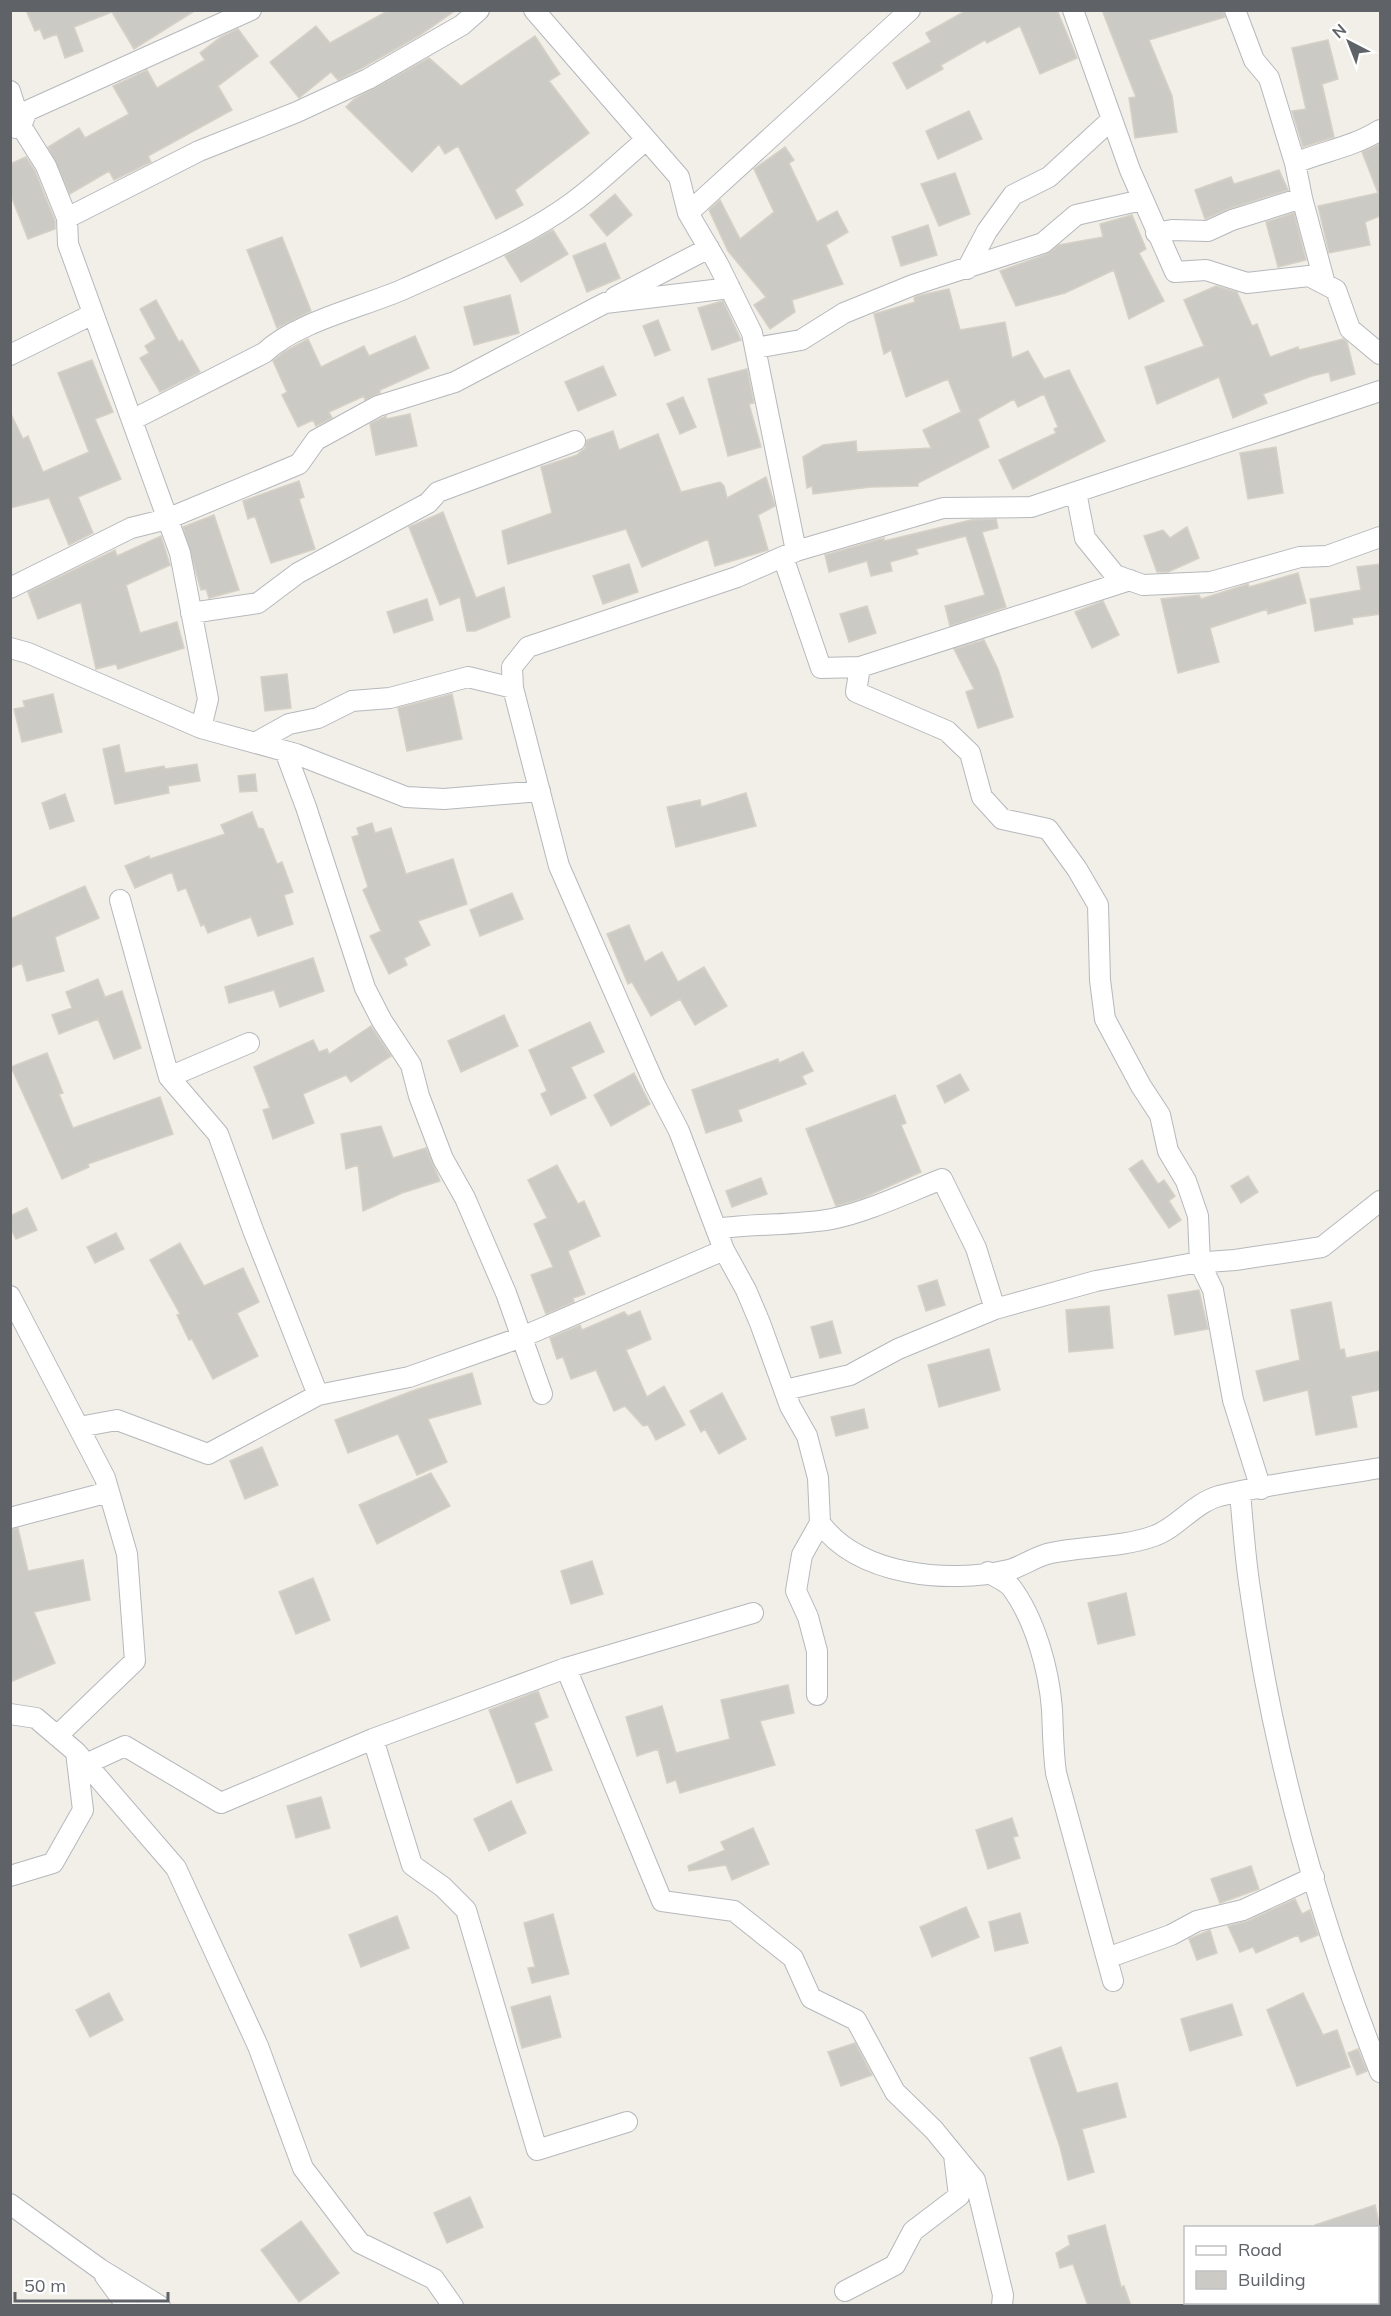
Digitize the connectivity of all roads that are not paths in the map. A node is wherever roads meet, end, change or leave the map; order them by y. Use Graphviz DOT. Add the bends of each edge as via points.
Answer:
graph roads {
  1 [pos="251,10"];
  2 [pos="479,10"];
  3 [pos="534,10"];
  4 [pos="910,10"];
  5 [pos="1073,10"];
  6 [pos="1235,10"];
  7 [pos="10,92"];
  8 [pos="1111,120"];
  9 [pos="16,128"];
  10 [pos="1380,130"];
  11 [pos="646,140"];
  12 [pos="1295,164"];
  13 [pos="1302,198"];
  14 [pos="1142,200"];
  15 [pos="688,213"];
  16 [pos="67,218"];
  17 [pos="1156,233"];
  18 [pos="709,248"];
  19 [pos="967,269"];
  20 [pos="1325,285"];
  21 [pos="730,288"];
  22 [pos="605,303"];
  23 [pos="93,314"];
  24 [pos="755,348"];
  25 [pos="1380,354"];
  26 [pos="10,355"];
  27 [pos="1380,391"];
  28 [pos="132,420"];
  29 [pos="575,441"];
  30 [pos="1076,492"];
  31 [pos="168,519"];
  32 [pos="1380,537"];
  33 [pos="790,554"];
  34 [pos="1130,580"];
  35 [pos="10,588"];
  36 [pos="191,613"];
  37 [pos="10,648"];
  38 [pos="860,667"];
  39 [pos="513,688"];
  40 [pos="201,728"];
  41 [pos="255,743"];
  42 [pos="285,751"];
  43 [pos="540,790"];
  44 [pos="120,900"];
  45 [pos="249,1043"];
  46 [pos="169,1077"];
  47 [pos="1380,1201"];
  48 [pos="716,1229"];
  49 [pos="724,1250"];
  50 [pos="1200,1263"];
  51 [pos="10,1296"];
  52 [pos="995,1309"];
  53 [pos="522,1337"];
  54 [pos="785,1390"];
  55 [pos="542,1394"];
  56 [pos="318,1395"];
  57 [pos="79,1427"];
  58 [pos="1380,1468"];
  59 [pos="1261,1489"];
  60 [pos="110,1492"];
  61 [pos="1240,1493"];
  62 [pos="10,1518"];
  63 [pos="820,1523"];
  64 [pos="988,1572"];
  65 [pos="753,1613"];
  66 [pos="566,1668"];
  67 [pos="817,1695"];
  68 [pos="10,1714"];
  69 [pos="57,1736"];
  70 [pos="373,1739"];
  71 [pos="81,1758"];
  72 [pos="10,1876"];
  73 [pos="1314,1877"];
  74 [pos="1107,1958"];
  75 [pos="1113,1981"];
  76 [pos="1373,2032"];
  77 [pos="1380,2072"];
  78 [pos="627,2122"];
  79 [pos="954,2155"];
  80 [pos="12,2211"];
  81 [pos="100,2269"];
  82 [pos="845,2291"];
  83 [pos="127,2306"];
  84 [pos="160,2306"];
  85 [pos="453,2306"];
  86 [pos="1002,2306"];
  1 -- 9 [label="street" via="27,111"];
  2 -- 16 [label="street" via="462,25 368,79 199,151"];
  3 -- 11 [label="street"];
  4 -- 15 [label="street"];
  5 -- 8 [label="street"];
  6 -- 12 [label="street" via="1254,60 1269,78"];
  7 -- 9 [label="street"];
  8 -- 14 [label="street"];
  8 -- 19 [label="street" via="1048,177 1013,195 987,231"];
  9 -- 16 [label="street" via="46,166"];
  10 -- 12 [label="street" via="1338,151 1319,153"];
  11 -- 15 [label="street" via="679,177"];
  11 -- 28 [label="street" via="573,202 514,238 401,290 325,319"];
  12 -- 13 [label="street"];
  13 -- 17 [label="street" via="1208,231"];
  13 -- 20 [label="street"];
  14 -- 17 [label="street"];
  14 -- 19 [label="street" via="1076,215 1043,243"];
  15 -- 18 [label="street"];
  16 -- 23 [label="street" via="68,244"];
  17 -- 20 [label="street" via="1175,272 1206,270 1247,283 1308,276"];
  18 -- 21 [label="street"];
  18 -- 22 [label="street"];
  19 -- 24 [label="street" via="913,285 844,313 801,340"];
  20 -- 25 [label="street" via="1336,290 1350,328"];
  21 -- 22 [label="street"];
  21 -- 24 [label="street"];
  22 -- 31 [label="street" via="455,382 378,406 316,440 299,464"];
  23 -- 26 [label="street"];
  23 -- 28 [label="street"];
  24 -- 33 [label="street"];
  27 -- 30 [label="street"];
  28 -- 31 [label="street"];
  29 -- 36 [label="street" via="438,492 428,503 298,573 258,603"];
  30 -- 33 [label="street" via="1031,507 943,508"];
  30 -- 34 [label="street" via="1085,538 1115,575"];
  31 -- 35 [label="street" via="131,528"];
  31 -- 36 [label="street" via="180,553"];
  32 -- 34 [label="street" via="1327,556 1300,556 1211,582 1165,586"];
  33 -- 38 [label="street" via="821,668"];
  33 -- 39 [label="street" via="737,577 528,647 512,667"];
  34 -- 38 [label="street"];
  36 -- 40 [label="street" via="208,699"];
  37 -- 40 [label="street"];
  38 -- 50 [label="street" via="856,692 947,731 970,753 982,796 1002,819 1048,829 1077,868 1098,906 1100,980 1106,1019 1160,1115 1168,1151 1186,1181 1198,1216"];
  39 -- 41 [label="street" via="468,677 390,698 352,701 318,718 289,724"];
  39 -- 43 [label="street"];
  40 -- 41 [label="street"];
  41 -- 42 [label="street"];
  42 -- 43 [label="street" via="406,797 454,799"];
  42 -- 53 [label="street" via="365,988 411,1065 443,1159 465,1198"];
  43 -- 48 [label="street" via="559,866 679,1131"];
  44 -- 46 [label="street"];
  45 -- 46 [label="street"];
  46 -- 56 [label="street" via="218,1134"];
  47 -- 50 [label="street" via="1322,1247"];
  48 -- 49 [label="street"];
  48 -- 52 [label="street" via="831,1219 867,1210 942,1179 976,1248"];
  49 -- 53 [label="street"];
  49 -- 54 [label="street" via="746,1290"];
  50 -- 52 [label="street" via="1096,1281"];
  50 -- 59 [label="street" via="1213,1290 1233,1400"];
  51 -- 57 [label="street"];
  52 -- 54 [label="street" via="898,1349 850,1376"];
  53 -- 55 [label="street"];
  53 -- 56 [label="street" via="409,1377"];
  54 -- 63 [label="street" via="807,1436 818,1478"];
  56 -- 57 [label="street" via="208,1454 117,1420"];
  57 -- 60 [label="street"];
  58 -- 59 [label="street"];
  59 -- 61 [label="street"];
  60 -- 62 [label="street"];
  60 -- 69 [label="street" via="127,1554 135,1661"];
  61 -- 64 [label="street" via="1218,1497 1155,1536 1104,1548 1049,1553 1010,1569"];
  61 -- 73 [label="street" via="1250,1589 1280,1752"];
  63 -- 64 [label="street" via="832,1540 860,1556 897,1569 936,1575"];
  63 -- 67 [label="street" via="802,1555 796,1591 817,1651"];
  64 -- 74 [label="street" via="1010,1585 1024,1609 1043,1663 1052,1708 1051,1743 1056,1773"];
  65 -- 66 [label="street"];
  66 -- 70 [label="street"];
  66 -- 79 [label="street" via="662,1901 734,1911 793,1958 811,1998 856,2020 896,2092"];
  68 -- 69 [label="street" via="36,1718"];
  69 -- 71 [label="street"];
  70 -- 71 [label="street" via="221,1803 125,1746"];
  70 -- 78 [label="street" via="412,1865 466,1910 537,2150"];
  71 -- 72 [label="street" via="82,1810 53,1863"];
  71 -- 85 [label="street" via="176,1868 258,2046 303,2168 360,2243 434,2279"];
  73 -- 74 [label="street" via="1243,1910 1197,1921 1171,1935"];
  73 -- 76 [label="street" via="1352,2000"];
  74 -- 75 [label="street"];
  76 -- 77 [label="street"];
  79 -- 82 [label="street" via="959,2196 913,2231 895,2265"];
  79 -- 86 [label="street" via="975,2180 1003,2295"];
  80 -- 81 [label="street"];
  81 -- 83 [label="street"];
  81 -- 84 [label="street"];
}
